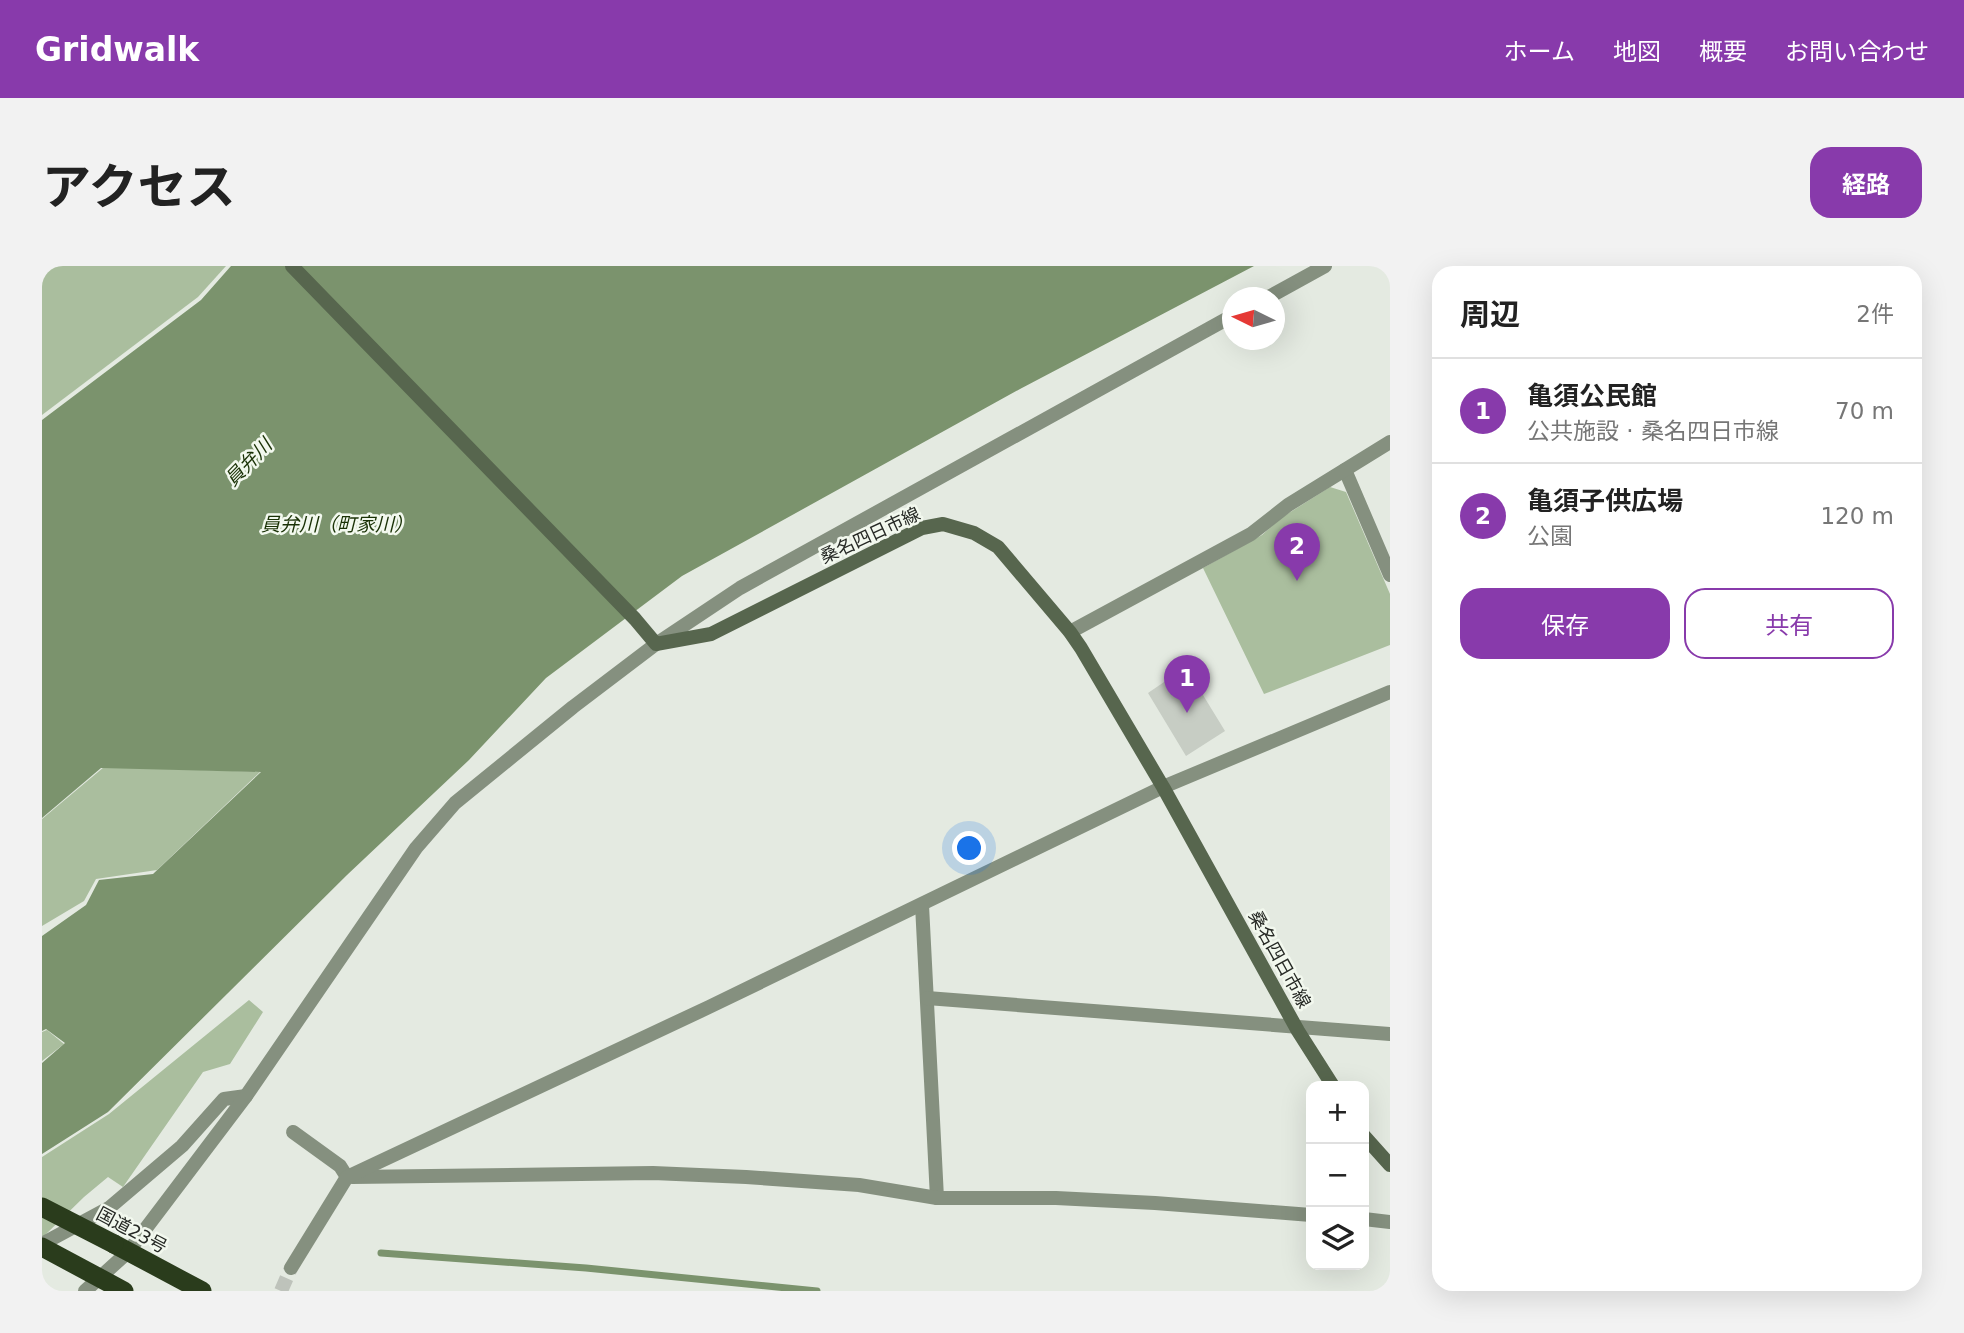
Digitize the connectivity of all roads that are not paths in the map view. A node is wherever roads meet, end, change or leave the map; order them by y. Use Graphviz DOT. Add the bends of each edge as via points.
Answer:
graph roads {
  1 [pos="292,266"];
  2 [pos="1325,266"];
  3 [pos="1285,288"];
  4 [pos="1222,322"];
  5 [pos="1390,442"];
  6 [pos="1345,470"];
  7 [pos="1390,575"];
  8 [pos="1070,632"];
  9 [pos="656,644"];
  10 [pos="1390,692"];
  11 [pos="1163,787"];
  12 [pos="922,905"];
  13 [pos="927,998"];
  14 [pos="1296,1027"];
  15 [pos="1390,1034"];
  16 [pos="1330,1081"];
  17 [pos="246,1096"];
  18 [pos="293,1132"];
  19 [pos="1369,1142"];
  20 [pos="1390,1165"];
  21 [pos="347,1177"];
  22 [pos="937,1198"];
  23 [pos="42,1207"];
  24 [pos="1306,1215"];
  25 [pos="1369,1220"];
  26 [pos="1390,1222"];
  27 [pos="42,1246"];
  28 [pos="121,1248"];
  29 [pos="291,1268"];
  30 [pos="89,1279"];
  31 [pos="124,1291"];
  32 [pos="202,1291"];
  1 -- 9 [label="main road"];
  2 -- 3 [label="street"];
  4 -- 9 [label="street" via="740,588"];
  5 -- 6 [label="street"];
  6 -- 7 [label="street"];
  6 -- 8 [label="street" via="1251,534"];
  8 -- 9 [label="main road, 桑名四日市線" via="998,547 974,533 943,524 922,528 711,634"];
  8 -- 11 [label="main road, 桑名四日市線"];
  9 -- 17 [label="street" via="455,803 415,848"];
  10 -- 11 [label="street"];
  11 -- 12 [label="street"];
  11 -- 14 [label="main road, 桑名四日市線"];
  12 -- 13 [label="street"];
  12 -- 21 [label="street"];
  13 -- 14 [label="street"];
  13 -- 22 [label="street"];
  14 -- 15 [label="street"];
  14 -- 16 [label="main road, 桑名四日市線"];
  17 -- 27 [label="street" via="224,1099 182,1146 109,1208"];
  17 -- 28 [label="street"];
  18 -- 21 [label="street" via="340,1166"];
  19 -- 20 [label="main road"];
  21 -- 22 [label="street" via="653,1173 859,1185"];
  21 -- 29 [label="street"];
  22 -- 24 [label="street" via="1081,1199"];
  23 -- 28 [label="highway, 国道23号, bridge"];
  25 -- 26 [label="street"];
  27 -- 30 [label="highway"];
  28 -- 30 [label="street"];
  28 -- 32 [label="highway, 国道23号"];
  30 -- 31 [label="highway"];
}
